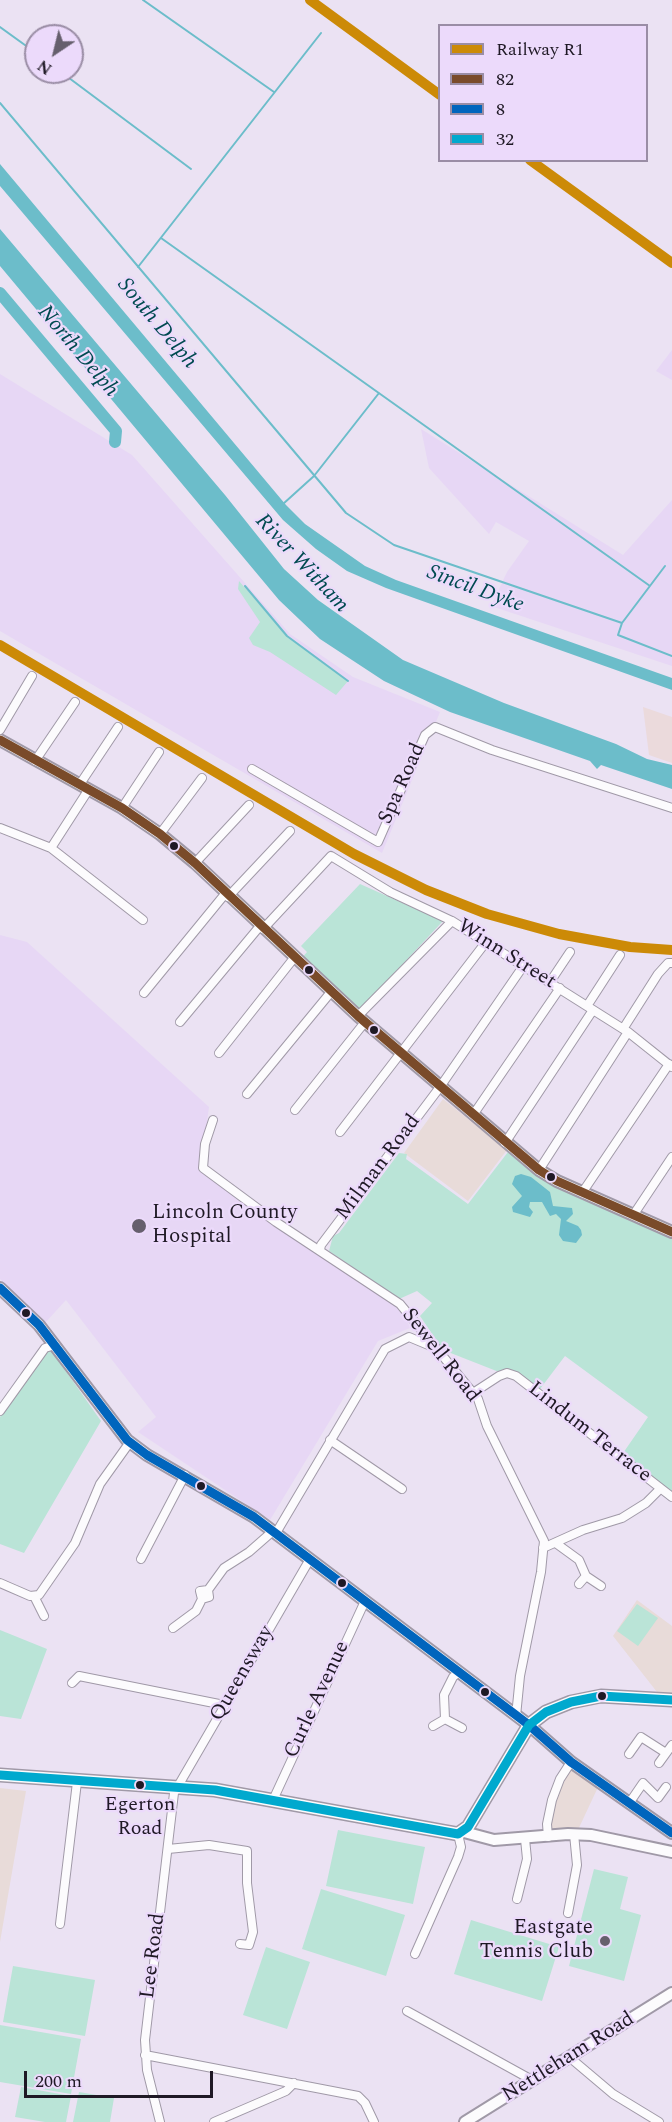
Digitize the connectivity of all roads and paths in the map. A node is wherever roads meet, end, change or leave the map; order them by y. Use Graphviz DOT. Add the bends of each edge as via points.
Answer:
graph roads {
  1 [pos="32,676"];
  2 [pos="75,702"];
  3 [pos="117,727"];
  4 [pos="0,729"];
  5 [pos="0,740"];
  6 [pos="159,752"];
  7 [pos="36,761"];
  8 [pos="252,769"];
  9 [pos="202,778"];
  10 [pos="84,787"];
  11 [pos="249,805"];
  12 [pos="122,808"];
  13 [pos="672,808"];
  14 [pos="0,828"];
  15 [pos="290,831"];
  16 [pos="160,834"];
  17 [pos="51,848"];
  18 [pos="195,863"];
  19 [pos="226,895"];
  20 [pos="143,920"];
  21 [pos="452,921"];
  22 [pos="262,928"];
  23 [pos="486,942"];
  24 [pos="570,952"];
  25 [pos="621,955"];
  26 [pos="294,958"];
  27 [pos="670,963"];
  28 [pos="524,965"];
  29 [pos="550,982"];
  30 [pos="560,988"];
  31 [pos="331,992"];
  32 [pos="144,993"];
  33 [pos="590,1008"];
  34 [pos="361,1019"];
  35 [pos="180,1022"];
  36 [pos="626,1030"];
  37 [pos="219,1053"];
  38 [pos="401,1053"];
  39 [pos="671,1066"];
  40 [pos="440,1087"];
  41 [pos="248,1094"];
  42 [pos="295,1110"];
  43 [pos="473,1115"];
  44 [pos="213,1120"];
  45 [pos="339,1132"];
  46 [pos="505,1143"];
  47 [pos="672,1157"];
  48 [pos="539,1170"];
  49 [pos="582,1193"];
  50 [pos="634,1214"];
  51 [pos="672,1232"];
  52 [pos="320,1250"];
  53 [pos="0,1288"];
  54 [pos="55,1345"];
  55 [pos="435,1347"];
  56 [pos="473,1393"];
  57 [pos="0,1411"];
  58 [pos="330,1440"];
  59 [pos="130,1442"];
  60 [pos="185,1475"];
  61 [pos="402,1489"];
  62 [pos="660,1490"];
  63 [pos="672,1497"];
  64 [pos="275,1532"];
  65 [pos="557,1544"];
  66 [pos="543,1548"];
  67 [pos="141,1558"];
  68 [pos="310,1559"];
  69 [pos="586,1576"];
  70 [pos="0,1583"];
  71 [pos="579,1584"];
  72 [pos="601,1586"];
  73 [pos="37,1595"];
  74 [pos="365,1600"];
  75 [pos="44,1616"];
  76 [pos="172,1628"];
  77 [pos="459,1672"];
  78 [pos="72,1683"];
  79 [pos="671,1702"];
  80 [pos="224,1705"];
  81 [pos="515,1710"];
  82 [pos="445,1719"];
  83 [pos="529,1725"];
  84 [pos="433,1726"];
  85 [pos="462,1728"];
  86 [pos="672,1745"];
  87 [pos="666,1753"];
  88 [pos="629,1754"];
  89 [pos="571,1761"];
  90 [pos="658,1763"];
  91 [pos="0,1775"];
  92 [pos="76,1782"];
  93 [pos="666,1787"];
  94 [pos="176,1788"];
  95 [pos="273,1800"];
  96 [pos="630,1802"];
  97 [pos="461,1833"];
  98 [pos="672,1833"];
  99 [pos="574,1834"];
  100 [pos="548,1837"];
  101 [pos="525,1839"];
  102 [pos="168,1849"];
  103 [pos="672,1852"];
  104 [pos="517,1899"];
  105 [pos="568,1913"];
  106 [pos="60,1924"];
  107 [pos="240,1944"];
  108 [pos="415,1954"];
  109 [pos="672,1994"];
  110 [pos="407,2011"];
  111 [pos="145,2055"];
  112 [pos="568,2056"];
  113 [pos="532,2080"];
  114 [pos="294,2083"];
  115 [pos="160,2122"];
  116 [pos="214,2122"];
  117 [pos="374,2122"];
  118 [pos="465,2122"];
  119 [pos="659,2122"];
  1 -- 4 [label="street"];
  2 -- 7 [label="street"];
  3 -- 10 [label="street"];
  5 -- 7 [label="street"];
  6 -- 12 [label="street"];
  7 -- 10 [label="street"];
  8 -- 13 [label="street, Spa Road" via="378,842 425,735 435,727 492,750"];
  9 -- 16 [label="street"];
  10 -- 12 [label="street"];
  10 -- 17 [label="street"];
  11 -- 18 [label="street"];
  12 -- 16 [label="street"];
  14 -- 17 [label="street"];
  15 -- 19 [label="street"];
  16 -- 18 [label="street"];
  17 -- 20 [label="street"];
  18 -- 19 [label="street"];
  19 -- 22 [label="street"];
  19 -- 32 [label="street"];
  21 -- 22 [label="street, Winn Street" via="390,892 331,856"];
  21 -- 23 [label="street, Winn Street"];
  21 -- 34 [label="street"];
  22 -- 26 [label="street"];
  22 -- 35 [label="street"];
  23 -- 28 [label="street, Winn Street"];
  23 -- 38 [label="street"];
  24 -- 29 [label="street"];
  25 -- 33 [label="street"];
  26 -- 31 [label="street"];
  26 -- 37 [label="street"];
  27 -- 36 [label="street"];
  28 -- 29 [label="street, Winn Street"];
  28 -- 40 [label="street, Milman Road"];
  29 -- 30 [label="street, Winn Street"];
  30 -- 33 [label="street, Winn Street"];
  30 -- 43 [label="street"];
  31 -- 34 [label="street"];
  31 -- 41 [label="street"];
  33 -- 36 [label="street, Winn Street"];
  33 -- 46 [label="street"];
  34 -- 38 [label="street"];
  34 -- 42 [label="street"];
  36 -- 39 [label="street, Winn Street"];
  36 -- 48 [label="street"];
  38 -- 40 [label="street"];
  38 -- 45 [label="street"];
  39 -- 49 [label="street"];
  40 -- 43 [label="street"];
  40 -- 52 [label="street, Milman Road"];
  43 -- 46 [label="street"];
  44 -- 52 [label="street, Sewell Road" via="203,1168"];
  46 -- 48 [label="street"];
  47 -- 50 [label="street"];
  48 -- 49 [label="street"];
  49 -- 50 [label="street"];
  50 -- 51 [label="street"];
  52 -- 55 [label="street, Sewell Road" via="400,1304"];
  53 -- 54 [label="street"];
  54 -- 57 [label="street" via="45,1348"];
  54 -- 59 [label="street"];
  55 -- 56 [label="street, Sewell Road"];
  55 -- 58 [label="street" via="409,1337 385,1349"];
  56 -- 62 [label="street, Lindum Terrace" via="499,1376 516,1376"];
  56 -- 66 [label="street, Sewell Road" via="542,1533"];
  58 -- 61 [label="street"];
  58 -- 64 [label="street"];
  59 -- 60 [label="street"];
  59 -- 73 [label="street" via="100,1484 75,1543"];
  60 -- 64 [label="street"];
  60 -- 67 [label="street"];
  62 -- 63 [label="street, Lindum Terrace"];
  62 -- 65 [label="street" via="622,1518 582,1530"];
  64 -- 68 [label="street"];
  64 -- 76 [label="street" via="224,1568 208,1590 209,1597"];
  65 -- 66 [label="street"];
  65 -- 69 [label="street" via="579,1560"];
  66 -- 81 [label="street, Sewell Road"];
  68 -- 74 [label="street"];
  68 -- 80 [label="street, Queensway"];
  69 -- 71 [label="street"];
  69 -- 72 [label="street"];
  70 -- 73 [label="street"];
  73 -- 75 [label="street"];
  74 -- 77 [label="street"];
  74 -- 95 [label="street, Curle Avenue"];
  77 -- 81 [label="street"];
  77 -- 82 [label="street" via="444,1695"];
  78 -- 80 [label="street" via="79,1676"];
  79 -- 83 [label="main road" via="601,1696 546,1712"];
  80 -- 94 [label="street, Queensway"];
  81 -- 83 [label="street"];
  82 -- 84 [label="street"];
  82 -- 85 [label="street"];
  83 -- 89 [label="street"];
  83 -- 97 [label="main road"];
  86 -- 87 [label="street"];
  87 -- 88 [label="street" via="641,1737"];
  87 -- 90 [label="street"];
  89 -- 96 [label="street"];
  89 -- 100 [label="street" via="552,1800"];
  91 -- 92 [label="main road"];
  92 -- 94 [label="main road"];
  92 -- 106 [label="street"];
  93 -- 96 [label="street" via="658,1798 643,1783"];
  94 -- 95 [label="main road"];
  94 -- 102 [label="street, Lee Road"];
  95 -- 97 [label="main road"];
  96 -- 98 [label="street"];
  97 -- 101 [label="street" via="486,1839"];
  97 -- 108 [label="street" via="458,1857"];
  99 -- 100 [label="street"];
  99 -- 103 [label="street"];
  99 -- 105 [label="street" via="577,1865"];
  100 -- 101 [label="street"];
  101 -- 104 [label="street" via="527,1859"];
  102 -- 107 [label="street" via="209,1845 246,1851 253,1932 249,1945"];
  102 -- 111 [label="street, Lee Road" via="147,2010"];
  109 -- 112 [label="street, Nettleham Road"];
  110 -- 113 [label="street"];
  111 -- 114 [label="street"];
  111 -- 115 [label="street, Lee Road"];
  112 -- 113 [label="street, Nettleham Road"];
  112 -- 119 [label="street" via="613,2094"];
  113 -- 118 [label="street, Nettleham Road"];
  114 -- 116 [label="street" via="286,2091"];
  114 -- 117 [label="street" via="362,2098"];
}
